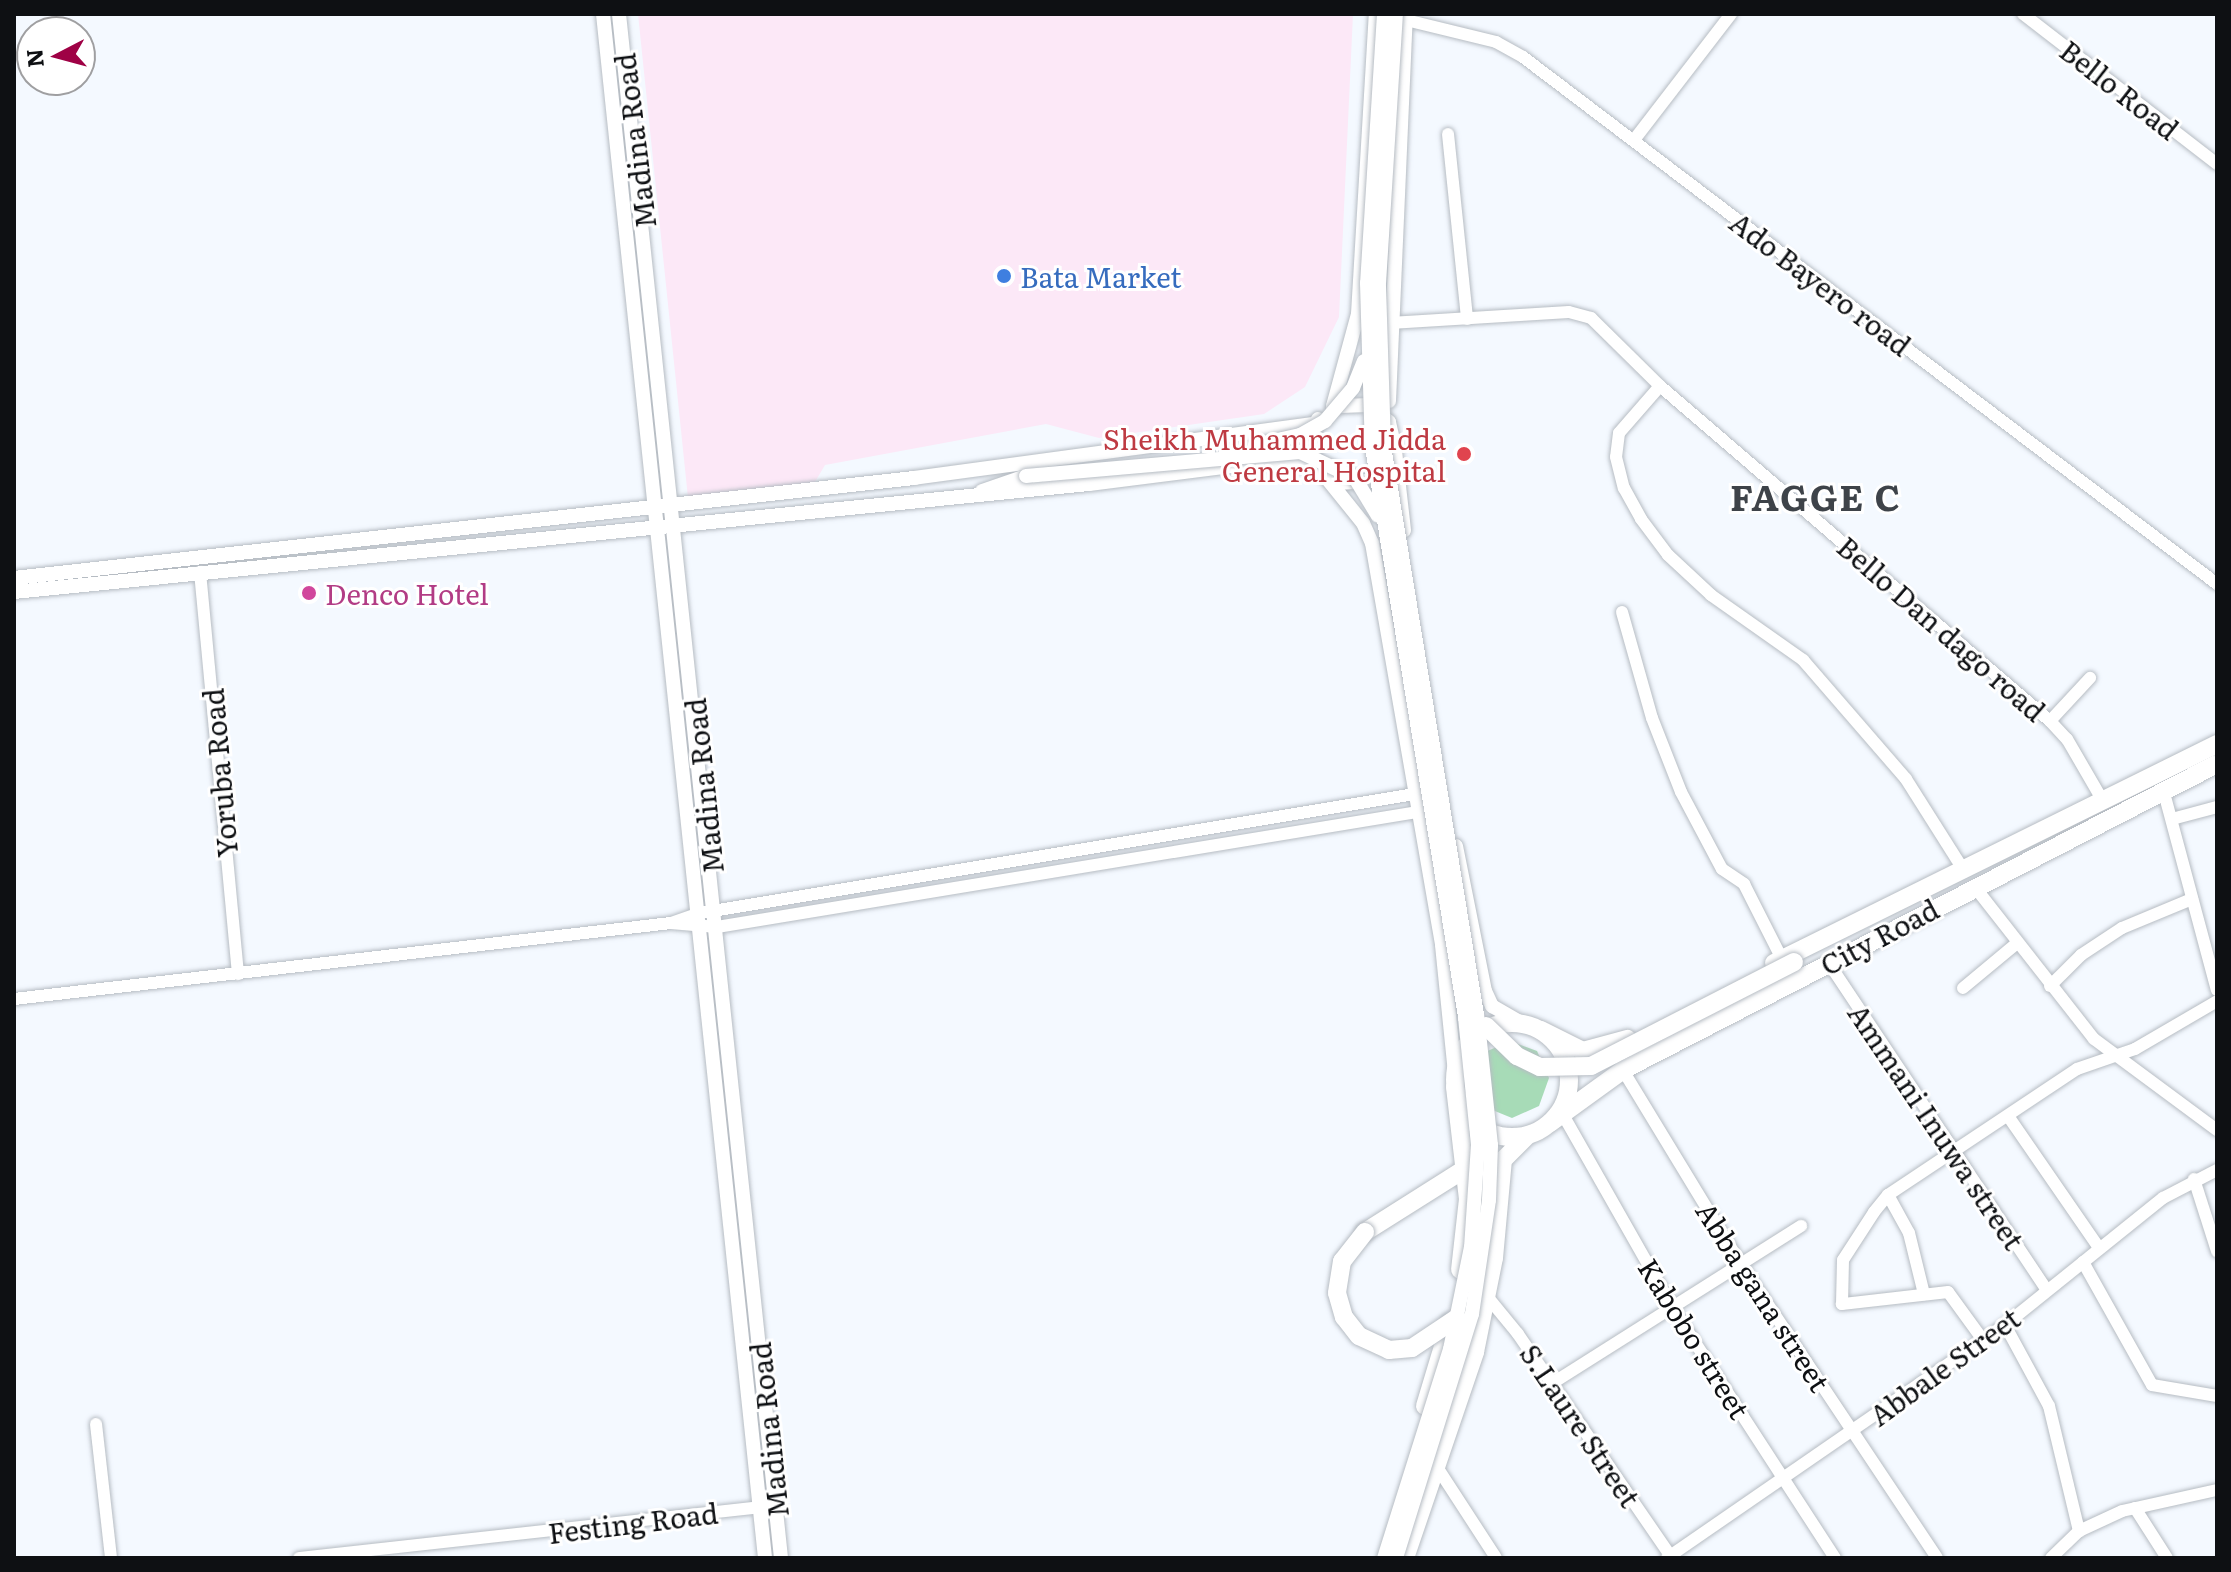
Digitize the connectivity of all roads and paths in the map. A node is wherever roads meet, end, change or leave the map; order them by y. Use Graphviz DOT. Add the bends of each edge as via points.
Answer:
graph roads {
  1 [pos="603,14"];
  2 [pos="619,14"];
  3 [pos="1376,14"];
  4 [pos="1384,14"];
  5 [pos="1731,14"];
  6 [pos="2023,14"];
  7 [pos="1403,16"];
  8 [pos="1448,134"];
  9 [pos="1634,140"];
  10 [pos="2217,164"];
  11 [pos="1467,319"];
  12 [pos="1390,323"];
  13 [pos="1366,353"];
  14 [pos="1660,386"];
  15 [pos="1333,406"];
  16 [pos="1389,422"];
  17 [pos="1315,424"];
  18 [pos="1394,444"];
  19 [pos="972,469"];
  20 [pos="1321,471"];
  21 [pos="1026,472"];
  22 [pos="976,494"];
  23 [pos="673,506"];
  24 [pos="656,508"];
  25 [pos="675,522"];
  26 [pos="657,524"];
  27 [pos="1382,524"];
  28 [pos="200,572"];
  29 [pos="14,578"];
  30 [pos="2217,584"];
  31 [pos="14,592"];
  32 [pos="1622,612"];
  33 [pos="2090,678"];
  34 [pos="2050,721"];
  35 [pos="2217,744"];
  36 [pos="2217,764"];
  37 [pos="2163,789"];
  38 [pos="1415,794"];
  39 [pos="2103,801"];
  40 [pos="2217,807"];
  41 [pos="1417,812"];
  42 [pos="2172,819"];
  43 [pos="1963,869"];
  44 [pos="1974,886"];
  45 [pos="2192,899"];
  46 [pos="716,911"];
  47 [pos="700,913"];
  48 [pos="671,923"];
  49 [pos="710,928"];
  50 [pos="2016,944"];
  51 [pos="1788,960"];
  52 [pos="1828,962"];
  53 [pos="238,974"];
  54 [pos="2050,986"];
  55 [pos="1963,988"];
  56 [pos="2217,990"];
  57 [pos="14,999"];
  58 [pos="2217,1001"];
  59 [pos="1481,1021"];
  60 [pos="1522,1023"];
  61 [pos="1541,1030"];
  62 [pos="1609,1048"];
  63 [pos="2116,1054"];
  64 [pos="1623,1070"];
  65 [pos="1455,1079"];
  66 [pos="2008,1116"];
  67 [pos="1556,1118"];
  68 [pos="2217,1130"];
  69 [pos="1520,1136"];
  70 [pos="1951,1153"];
  71 [pos="1466,1167"];
  72 [pos="2217,1170"];
  73 [pos="2194,1179"];
  74 [pos="1888,1195"];
  75 [pos="1801,1226"];
  76 [pos="2099,1248"];
  77 [pos="2217,1251"];
  78 [pos="2083,1262"];
  79 [pos="1741,1264"];
  80 [pos="2047,1290"];
  81 [pos="1924,1294"];
  82 [pos="1486,1295"];
  83 [pos="1672,1307"];
  84 [pos="1457,1318"];
  85 [pos="2005,1325"];
  86 [pos="1983,1340"];
  87 [pos="752,1352"];
  88 [pos="1551,1384"];
  89 [pos="2217,1396"];
  90 [pos="96,1424"];
  91 [pos="1852,1433"];
  92 [pos="1437,1467"];
  93 [pos="1785,1478"];
  94 [pos="2217,1490"];
  95 [pos="776,1505"];
  96 [pos="760,1507"];
  97 [pos="2135,1508"];
  98 [pos="2079,1531"];
  99 [pos="366,1554"];
  100 [pos="1670,1557"];
  101 [pos="111,1558"];
  102 [pos="299,1558"];
  103 [pos="765,1558"];
  104 [pos="781,1558"];
  105 [pos="1377,1558"];
  106 [pos="1384,1558"];
  107 [pos="1396,1558"];
  108 [pos="1405,1558"];
  109 [pos="1496,1558"];
  110 [pos="1835,1558"];
  111 [pos="1937,1558"];
  112 [pos="2051,1558"];
  113 [pos="2167,1558"];
  1 -- 24 [label="main road, Madina Road"];
  2 -- 23 [label="main road, Madina Road"];
  3 -- 15 [label="main road" via="1358,314"];
  4 -- 13 [label="main road, bridge"];
  5 -- 9 [label="street"];
  6 -- 10 [label="street, Bello Road"];
  7 -- 9 [label="street, Ado Bayero road" via="1496,42"];
  7 -- 12 [label="main road"];
  7 -- 59 [label="main road, bridge" via="1379,283 1384,446"];
  8 -- 11 [label="street"];
  9 -- 30 [label="street, Ado Bayero road"];
  11 -- 12 [label="street, Bello Dan dago road"];
  11 -- 14 [label="street, Bello Dan dago road" via="1579,313 1591,318"];
  12 -- 16 [label="main road"];
  13 -- 21 [label="main road, bridge" via="1339,408 1300,435 1272,443"];
  13 -- 27 [label="main road, bridge"];
  14 -- 34 [label="street, Bello Dan dago road"];
  14 -- 43 [label="street" via="1619,433 1616,457 1641,519 1668,555 1711,595 1803,660 1906,779"];
  15 -- 16 [label="main road" via="1358,401"];
  15 -- 17 [label="main road"];
  16 -- 18 [label="main road"];
  17 -- 19 [label="main road"];
  17 -- 20 [label="main road" via="1310,442"];
  18 -- 20 [label="main road" via="1391,459 1370,481 1339,483"];
  18 -- 60 [label="main road" via="1480,974 1492,1006"];
  19 -- 21 [label="main road"];
  19 -- 23 [label="main road"];
  20 -- 22 [label="main road" via="1263,462"];
  20 -- 38 [label="main road" via="1372,543"];
  21 -- 22 [label="main road"];
  21 -- 27 [label="main road, bridge" via="1300,452 1320,457 1355,478"];
  22 -- 25 [label="main road"];
  23 -- 24 [label="main road"];
  23 -- 25 [label="main road, Madina Road"];
  24 -- 26 [label="main road, Madina Road"];
  24 -- 29 [label="main road"];
  25 -- 26 [label="main road"];
  25 -- 46 [label="main road, Madina Road"];
  26 -- 28 [label="main road"];
  26 -- 47 [label="main road, Madina Road"];
  27 -- 84 [label="main road, bridge" via="1474,1080 1477,1199"];
  28 -- 31 [label="main road"];
  28 -- 53 [label="street, Yoruba Road"];
  32 -- 51 [label="street" via="1652,718 1681,792 1722,869 1744,884"];
  33 -- 34 [label="street"];
  34 -- 39 [label="street, Bello Dan dago road" via="2067,739"];
  35 -- 39 [label="highway, City Road"];
  36 -- 37 [label="highway, City Road"];
  37 -- 42 [label="street"];
  37 -- 44 [label="highway, City Road"];
  38 -- 41 [label="main road"];
  38 -- 46 [label="street"];
  39 -- 43 [label="highway, City Road"];
  40 -- 42 [label="street"];
  41 -- 49 [label="street"];
  41 -- 65 [label="main road" via="1452,1010"];
  42 -- 45 [label="street"];
  43 -- 51 [label="highway, City Road"];
  44 -- 50 [label="street"];
  44 -- 52 [label="highway, City Road"];
  45 -- 54 [label="street" via="2122,928 2081,955"];
  45 -- 56 [label="street"];
  46 -- 47 [label="street"];
  46 -- 49 [label="main road, Madina Road"];
  47 -- 48 [label="street"];
  47 -- 49 [label="main road, Madina Road"];
  48 -- 49 [label="street"];
  48 -- 53 [label="street"];
  49 -- 87 [label="main road, Madina Road"];
  50 -- 54 [label="street"];
  50 -- 55 [label="street"];
  51 -- 59 [label="highway, bridge" via="1591,1066 1540,1067 1517,1056"];
  51 -- 62 [label="highway, City Road"];
  52 -- 64 [label="highway, City Road"];
  52 -- 70 [label="street, Ammani Inuwa street"];
  53 -- 57 [label="street"];
  54 -- 63 [label="street" via="2094,1039"];
  58 -- 63 [label="street" via="2163,1035"];
  59 -- 107 [label="main road, bridge" via="1491,1145 1483,1249 1462,1353"];
  60 -- 61 [label="highway"];
  60 -- 65 [label="highway" via="1499,1023 1478,1033 1463,1050"];
  61 -- 62 [label="highway" via="1583,1051"];
  61 -- 67 [label="highway" via="1555,1042 1569,1074 1568,1093"];
  62 -- 64 [label="street, Abba gana street"];
  63 -- 66 [label="street" via="2077,1069"];
  63 -- 68 [label="street"];
  64 -- 67 [label="highway, City Road"];
  64 -- 79 [label="street, Abba gana street"];
  65 -- 69 [label="highway" via="1463,1110 1480,1128"];
  65 -- 71 [label="highway"];
  66 -- 70 [label="street"];
  66 -- 76 [label="street"];
  67 -- 69 [label="highway"];
  67 -- 83 [label="street, Kabobo street"];
  69 -- 71 [label="highway"];
  69 -- 82 [label="highway" via="1503,1160"];
  70 -- 74 [label="street"];
  70 -- 80 [label="street, Ammani Inuwa street"];
  71 -- 84 [label="highway, bridge" via="1365,1232 1342,1261 1337,1293 1344,1317 1359,1336 1389,1350 1412,1348"];
  71 -- 105 [label="highway" via="1464,1246 1450,1322"];
  72 -- 73 [label="street, Abbale Street"];
  73 -- 76 [label="street, Abbale Street"];
  73 -- 77 [label="street"];
  74 -- 81 [label="street" via="1909,1233"];
  74 -- 81 [label="street" via="1843,1260 1840,1299 1848,1306"];
  75 -- 79 [label="street"];
  76 -- 78 [label="street, Abbale Street"];
  78 -- 80 [label="street, Abbale Street"];
  78 -- 89 [label="street" via="2152,1385"];
  79 -- 83 [label="street"];
  79 -- 91 [label="street, Abba gana street"];
  80 -- 85 [label="street, Abbale Street"];
  81 -- 86 [label="street" via="1951,1294"];
  82 -- 88 [label="street, S.Laure Street"];
  82 -- 92 [label="highway" via="1475,1352"];
  83 -- 88 [label="street"];
  83 -- 93 [label="street, Kabobo street"];
  84 -- 106 [label="main road, bridge"];
  85 -- 86 [label="street, Abbale Street"];
  85 -- 98 [label="street" via="2049,1406"];
  86 -- 91 [label="street, Abbale Street"];
  87 -- 95 [label="main road, Madina Road"];
  87 -- 96 [label="main road, Madina Road"];
  88 -- 100 [label="street, S.Laure Street"];
  90 -- 101 [label="street"];
  91 -- 93 [label="street, Abbale Street"];
  91 -- 111 [label="street, Abba gana street"];
  92 -- 108 [label="highway"];
  92 -- 109 [label="street"];
  93 -- 100 [label="street, Abbale Street"];
  93 -- 110 [label="street, Kabobo street"];
  94 -- 97 [label="street"];
  95 -- 96 [label="street, Festing Road"];
  95 -- 104 [label="main road, Madina Road"];
  96 -- 99 [label="street, Festing Road"];
  96 -- 103 [label="main road, Madina Road"];
  97 -- 98 [label="street"];
  97 -- 113 [label="street"];
  98 -- 112 [label="street"];
  99 -- 102 [label="street, Festing Road"];
}
